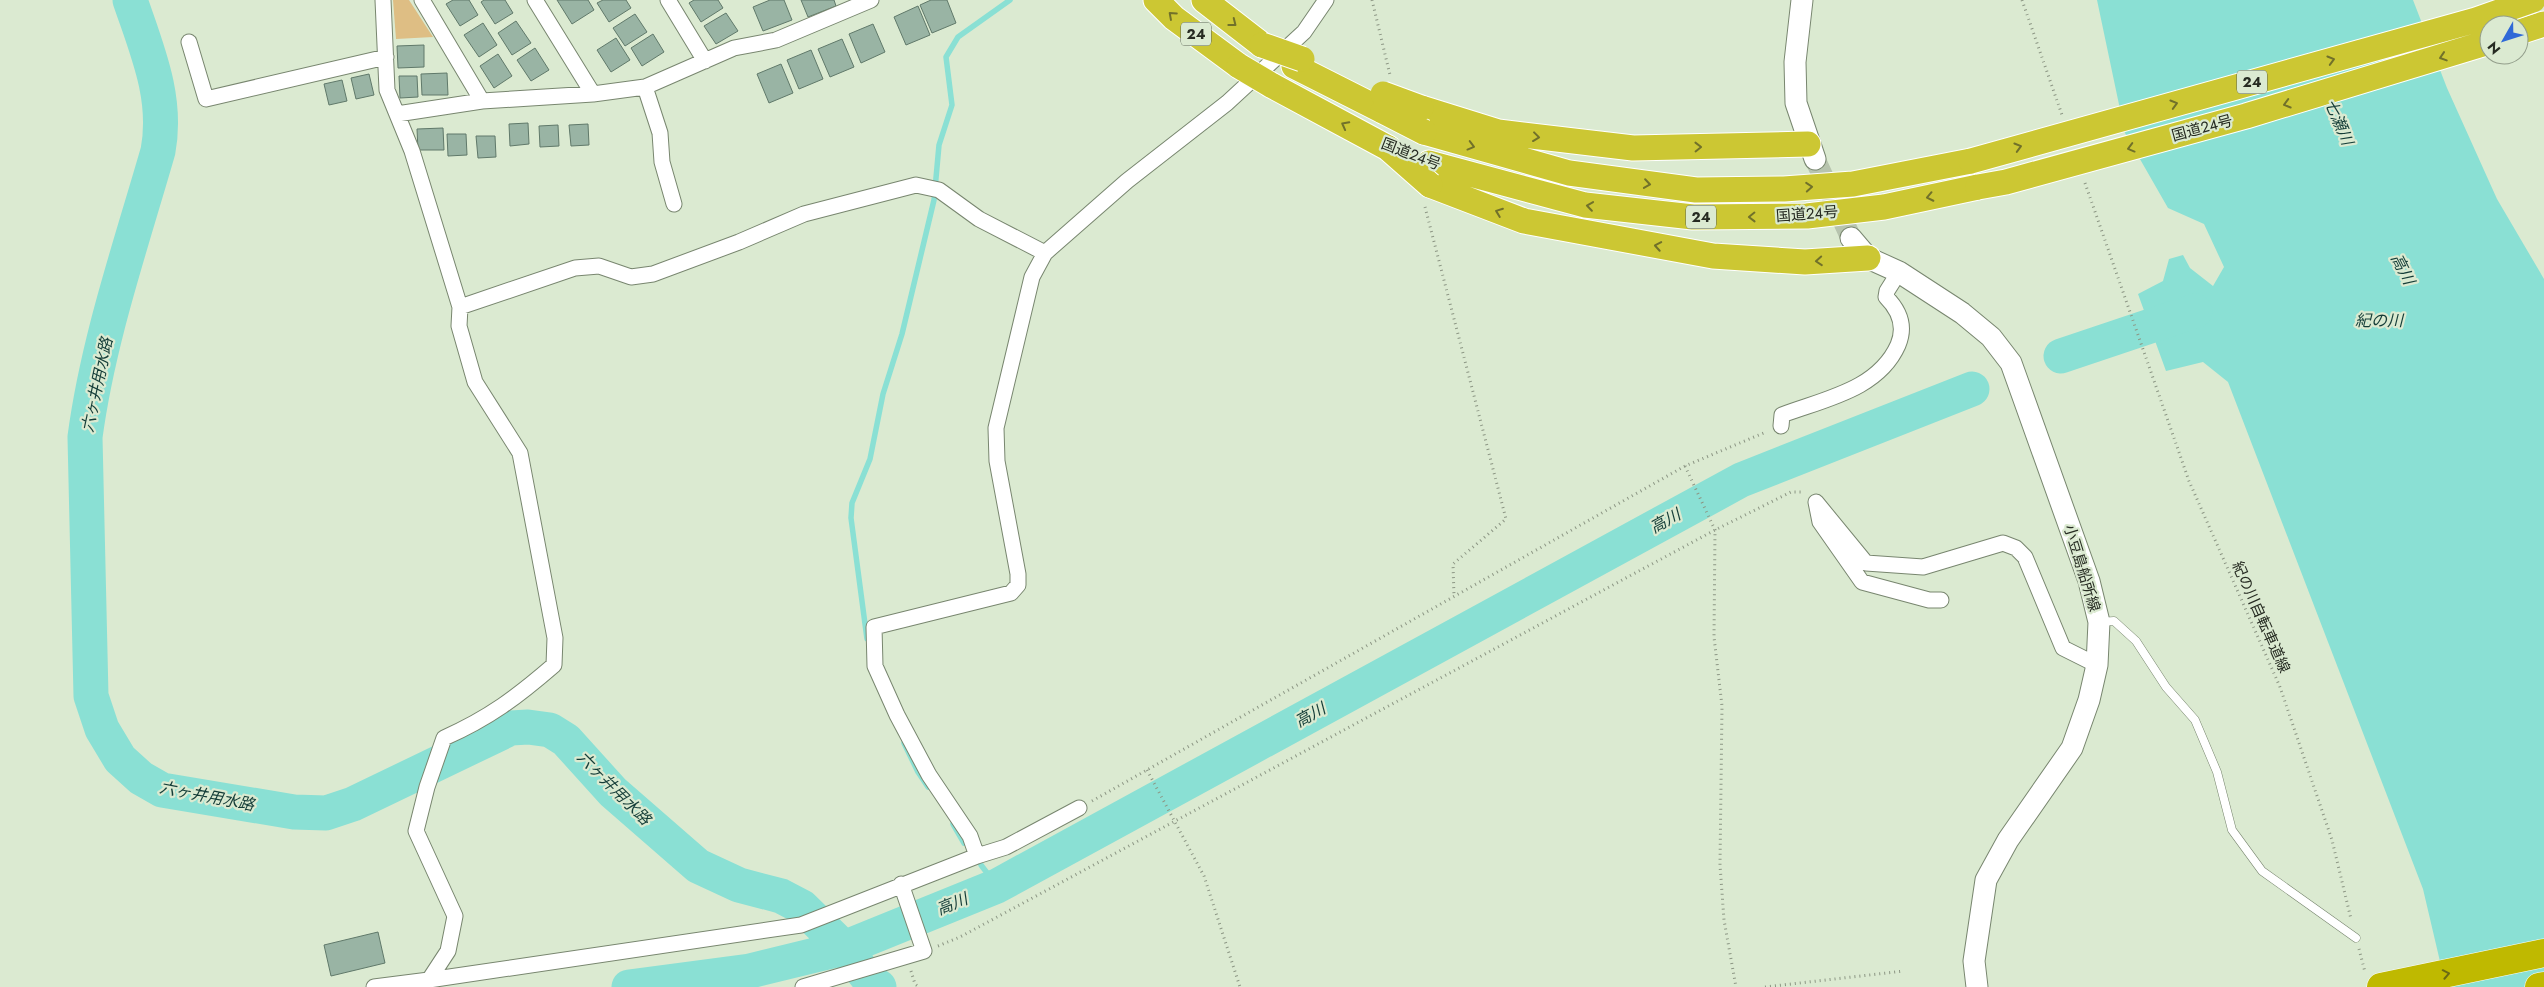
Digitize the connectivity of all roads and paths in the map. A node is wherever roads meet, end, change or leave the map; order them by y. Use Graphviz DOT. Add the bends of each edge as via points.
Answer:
graph roads {
  1 [pos="383,0"];
  2 [pos="422,0"];
  3 [pos="535,0"];
  4 [pos="668,0"];
  5 [pos="871,0"];
  6 [pos="1156,0"];
  7 [pos="1204,0"];
  8 [pos="1326,0"];
  9 [pos="1372,0"];
  10 [pos="1802,0"];
  11 [pos="2533,0"];
  12 [pos="2544,24"];
  13 [pos="2529,29"];
  14 [pos="189,42"];
  15 [pos="2479,45"];
  16 [pos="386,57"];
  17 [pos="705,61"];
  18 [pos="645,87"];
  19 [pos="593,94"];
  20 [pos="1386,95"];
  21 [pos="482,101"];
  22 [pos="397,114"];
  23 [pos="1423,120"];
  24 [pos="1812,152"];
  25 [pos="1425,174"];
  26 [pos="674,204"];
  27 [pos="1851,238"];
  28 [pos="1044,253"];
  29 [pos="1868,258"];
  30 [pos="2113,262"];
  31 [pos="1899,272"];
  32 [pos="460,307"];
  33 [pos="1781,426"];
  34 [pos="1685,466"];
  35 [pos="1816,502"];
  36 [pos="1715,530"];
  37 [pos="1454,596"];
  38 [pos="1941,600"];
  39 [pos="2099,622"];
  40 [pos="2097,665"];
  41 [pos="1146,770"];
  42 [pos="1078,808"];
  43 [pos="1175,822"];
  44 [pos="977,856"];
  45 [pos="903,891"];
  46 [pos="2356,938"];
  47 [pos="923,948"];
  48 [pos="2544,953"];
  49 [pos="1904,971"];
  50 [pos="428,980"];
  51 [pos="2374,983"];
  52 [pos="2544,986"];
  53 [pos="374,987"];
  54 [pos="803,987"];
  55 [pos="1240,987"];
  56 [pos="1736,987"];
  57 [pos="1765,987"];
  58 [pos="1977,987"];
  59 [pos="2539,987"];
  1 -- 16 [label="street"];
  2 -- 21 [label="street"];
  3 -- 19 [label="street"];
  4 -- 17 [label="street"];
  5 -- 17 [label="street" via="776,40 734,48"];
  25 -- 6 [label="highway, 国道24号 / 24, one-way, bridge" via="1388,148 1239,66 1174,18"];
  7 -- 20 [label="highway, 24, one-way, bridge" via="1262,45 1298,63"];
  8 -- 28 [label="street" via="1304,32 1227,103 1127,181"];
  9 -- 20 [label="path"];
  10 -- 24 [label="main road" via="1795,62 1796,103"];
  23 -- 11 [label="highway, 国道24号 / 24, one-way, bridge" via="1569,173 1696,190 1853,184 1970,160 2476,20"];
  12 -- 13 [label="highway"];
  14 -- 16 [label="street" via="206,99"];
  15 -- 25 [label="highway, 国道24号 / 24, one-way, bridge" via="2246,116 2006,182 1884,207 1806,216 1693,218 1585,205"];
  16 -- 22 [label="street" via="387,90"];
  17 -- 18 [label="street"];
  18 -- 19 [label="street"];
  18 -- 26 [label="street" via="660,134 662,162"];
  19 -- 21 [label="street"];
  20 -- 23 [label="highway, 24, bridge"];
  21 -- 22 [label="street"];
  22 -- 32 [label="street" via="415,159"];
  23 -- 24 [label="highway, 24, one-way" via="1633,148"];
  29 -- 25 [label="highway, 24, one-way" via="1805,262 1713,256 1524,221"];
  25 -- 37 [label="path" via="1506,519 1453,564"];
  27 -- 29 [label="main road, 小豆島船所線"];
  28 -- 32 [label="street" via="979,219 936,190 916,185 804,214 652,274 631,277 599,266 575,268"];
  28 -- 44 [label="street" via="1032,277 996,428 998,461 1018,585 1011,593 874,627 876,666 897,715 929,775 970,836"];
  29 -- 31 [label="main road, 小豆島船所線"];
  30 -- 46 [label="path, 紀の川自転車道線" via="2188,481 2280,687 2332,840"];
  31 -- 33 [label="street" via="1886,297 1898,310 1901,337 1892,359 1880,373 1857,388 1782,414"];
  31 -- 39 [label="main road, 小豆島船所線" via="1992,337 2011,363 2089,581"];
  32 -- 50 [label="street" via="459,326 475,382 520,453 555,638 554,665 512,701 476,724 444,738 440,746 416,831 455,916 448,951"];
  33 -- 34 [label="path"];
  34 -- 36 [label="path"];
  34 -- 37 [label="path"];
  35 -- 36 [label="path" via="1803,492 1791,492"];
  35 -- 38 [label="street" via="1820,522 1862,582 1929,600"];
  35 -- 40 [label="street" via="1866,562 1923,567 2003,543 2016,548 2025,557 2063,648"];
  36 -- 43 [label="path"];
  36 -- 56 [label="path" via="1714,637 1722,706 1720,865 1724,920"];
  37 -- 41 [label="path"];
  39 -- 40 [label="main road, 小豆島船所線"];
  39 -- 46 [label="lane" via="2114,621 2136,641 2166,687 2196,720 2217,772 2232,830 2262,871"];
  40 -- 58 [label="main road, 小豆島船所線" via="2072,748 2008,840 1986,880 1974,961"];
  41 -- 42 [label="path"];
  41 -- 43 [label="path"];
  42 -- 44 [label="street" via="1006,847"];
  43 -- 47 [label="path" via="960,937"];
  43 -- 55 [label="path" via="1204,876"];
  44 -- 45 [label="street"];
  45 -- 47 [label="street"];
  45 -- 50 [label="street" via="801,924"];
  46 -- 51 [label="path, 紀の川自転車道線"];
  47 -- 54 [label="street"];
  51 -- 48 [label="highway, one-way"];
  49 -- 57 [label="path"];
  50 -- 53 [label="street"];
  52 -- 59 [label="highway"];
}
